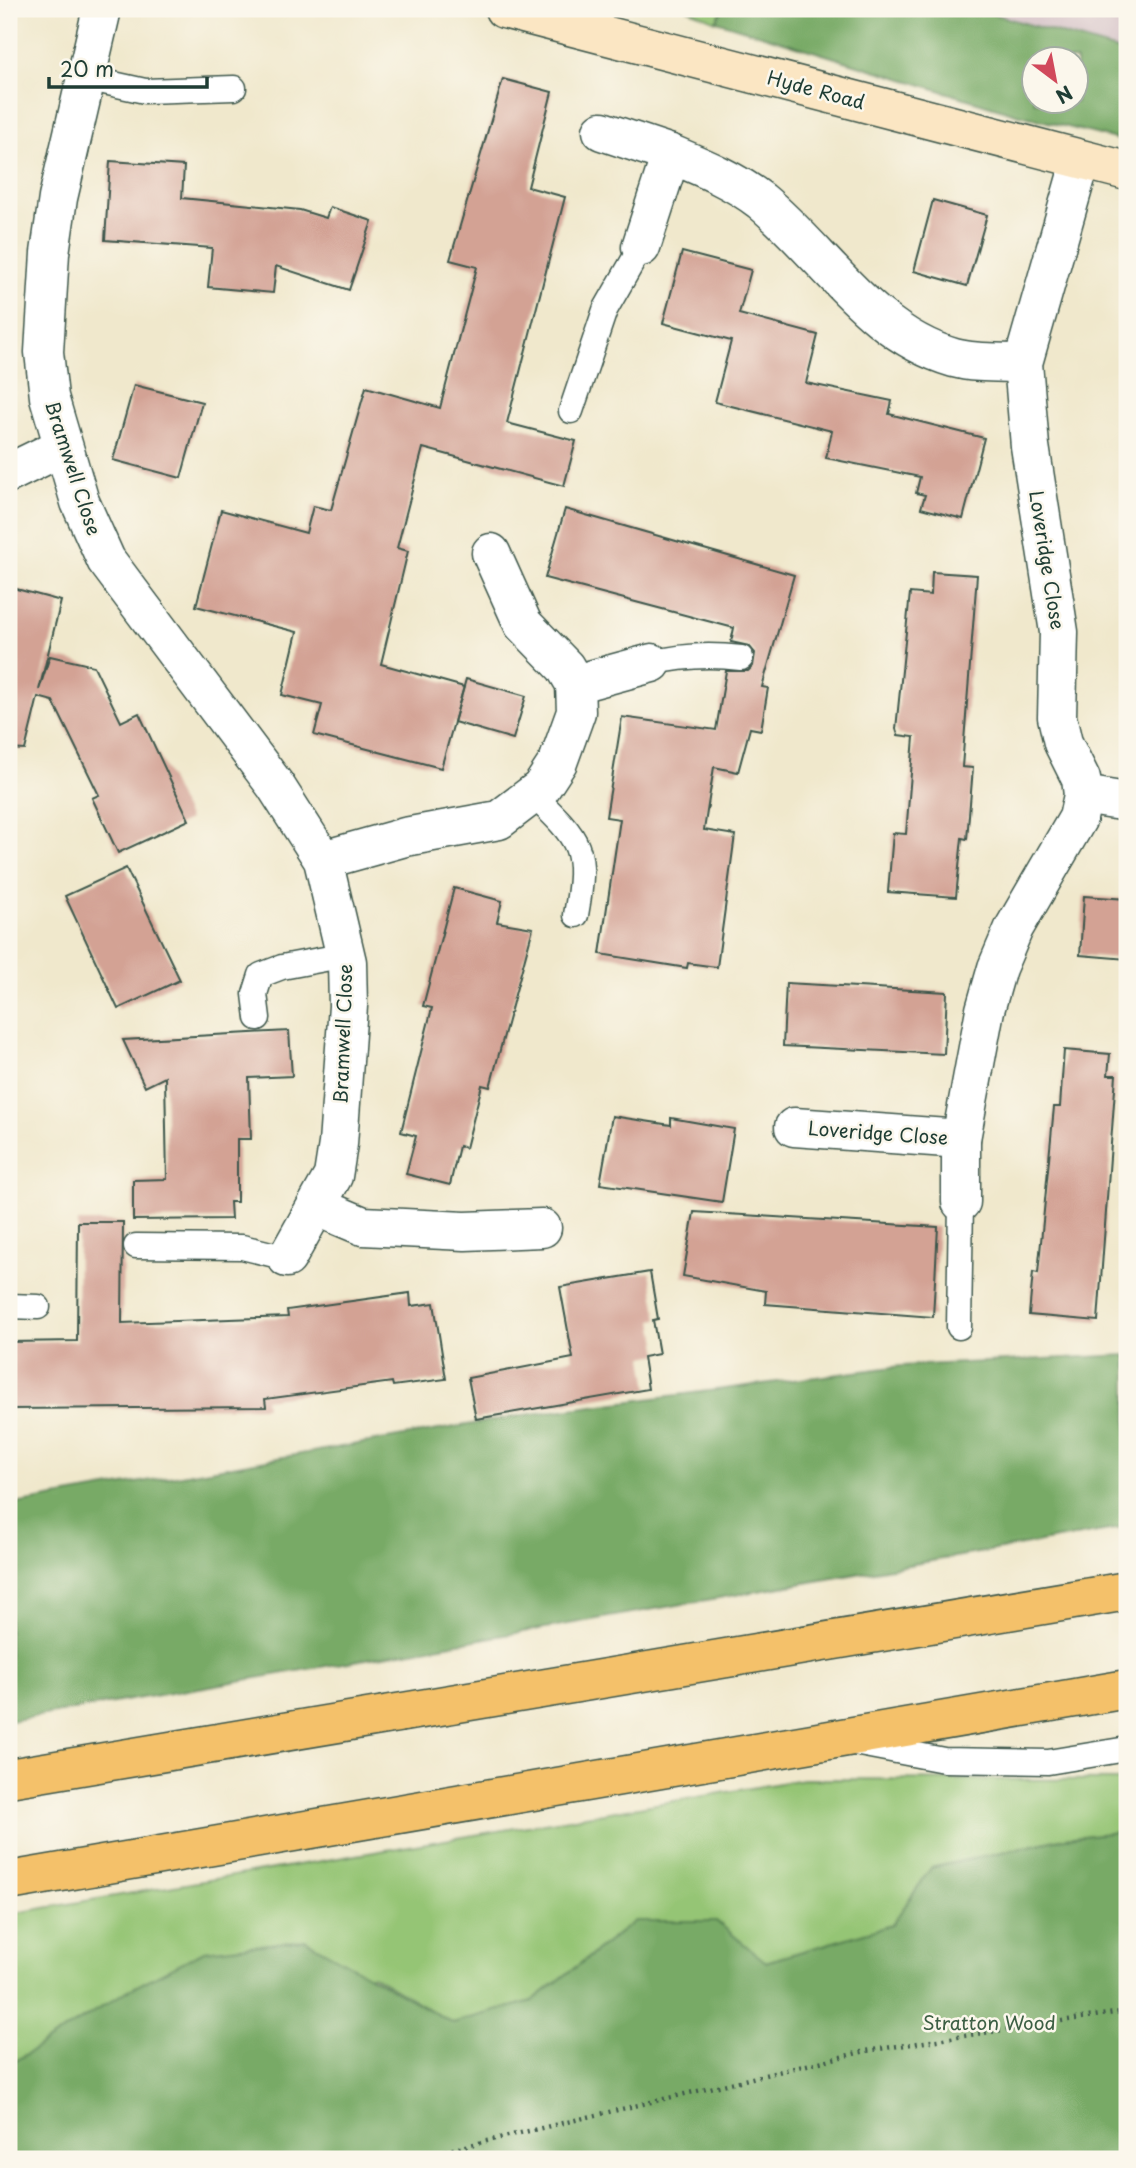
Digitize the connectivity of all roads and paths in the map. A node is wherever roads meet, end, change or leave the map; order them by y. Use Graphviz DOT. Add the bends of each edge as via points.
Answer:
graph roads {
  1 [pos="102,9"];
  2 [pos="504,9"];
  3 [pos="86,78"];
  4 [pos="234,89"];
  5 [pos="602,131"];
  6 [pos="671,154"];
  7 [pos="1081,160"];
  8 [pos="1127,172"];
  9 [pos="641,247"];
  10 [pos="1023,363"];
  11 [pos="571,411"];
  12 [pos="62,447"];
  13 [pos="9,472"];
  14 [pos="491,553"];
  15 [pos="741,657"];
  16 [pos="652,663"];
  17 [pos="576,684"];
  18 [pos="533,795"];
  19 [pos="1083,795"];
  20 [pos="1127,802"];
  21 [pos="323,860"];
  22 [pos="576,915"];
  23 [pos="346,955"];
  24 [pos="258,1018"];
  25 [pos="794,1127"];
  26 [pos="961,1139"];
  27 [pos="961,1202"];
  28 [pos="318,1207"];
  29 [pos="542,1228"];
  30 [pos="136,1246"];
  31 [pos="287,1258"];
  32 [pos="9,1306"];
  33 [pos="38,1307"];
  34 [pos="959,1327"];
  35 [pos="1127,1591"];
  36 [pos="1127,1689"];
  37 [pos="828,1738"];
  38 [pos="1127,1748"];
  39 [pos="9,1778"];
  40 [pos="9,1881"];
  41 [pos="1127,2011"];
  42 [pos="411,2159"];
  1 -- 3 [label="street, Bramwell Close"];
  2 -- 7 [label="main road, Hyde Road"];
  3 -- 4 [label="lane" via="145,91"];
  3 -- 12 [label="street, Bramwell Close" via="58,198 44,303 49,397"];
  5 -- 6 [label="street"];
  6 -- 9 [label="street"];
  6 -- 10 [label="street" via="759,200 851,294 913,341 954,358"];
  7 -- 8 [label="main road, Hyde Road"];
  7 -- 10 [label="street, Loveridge Close"];
  9 -- 11 [label="lane" via="605,310"];
  10 -- 19 [label="street, Loveridge Close" via="1030,446 1059,632 1057,718"];
  12 -- 13 [label="street"];
  12 -- 21 [label="street, Bramwell Close" via="106,560 275,785"];
  14 -- 17 [label="street" via="523,624"];
  15 -- 16 [label="lane" via="706,654"];
  16 -- 17 [label="street"];
  17 -- 18 [label="street" via="576,712 558,762"];
  18 -- 21 [label="street" via="513,813 484,825 405,837"];
  18 -- 22 [label="lane" via="564,825 580,850 583,872"];
  19 -- 20 [label="street"];
  19 -- 26 [label="street, Loveridge Close" via="1079,818 1019,919 997,968"];
  21 -- 23 [label="street, Bramwell Close"];
  23 -- 24 [label="lane" via="261,975 255,994"];
  23 -- 28 [label="street, Bramwell Close" via="348,1006 338,1144 333,1176"];
  25 -- 26 [label="street, Loveridge Close"];
  26 -- 27 [label="street, Loveridge Close"];
  27 -- 34 [label="lane"];
  28 -- 29 [label="street" via="363,1226 465,1231"];
  28 -- 31 [label="street, Bramwell Close"];
  30 -- 31 [label="lane" via="242,1247"];
  32 -- 33 [label="lane"];
  35 -- 39 [label="highway"];
  36 -- 37 [label="highway"];
  37 -- 38 [label="lane" via="944,1760 1048,1762"];
  37 -- 40 [label="highway"];
  41 -- 42 [label="path" via="866,2051"];
}
